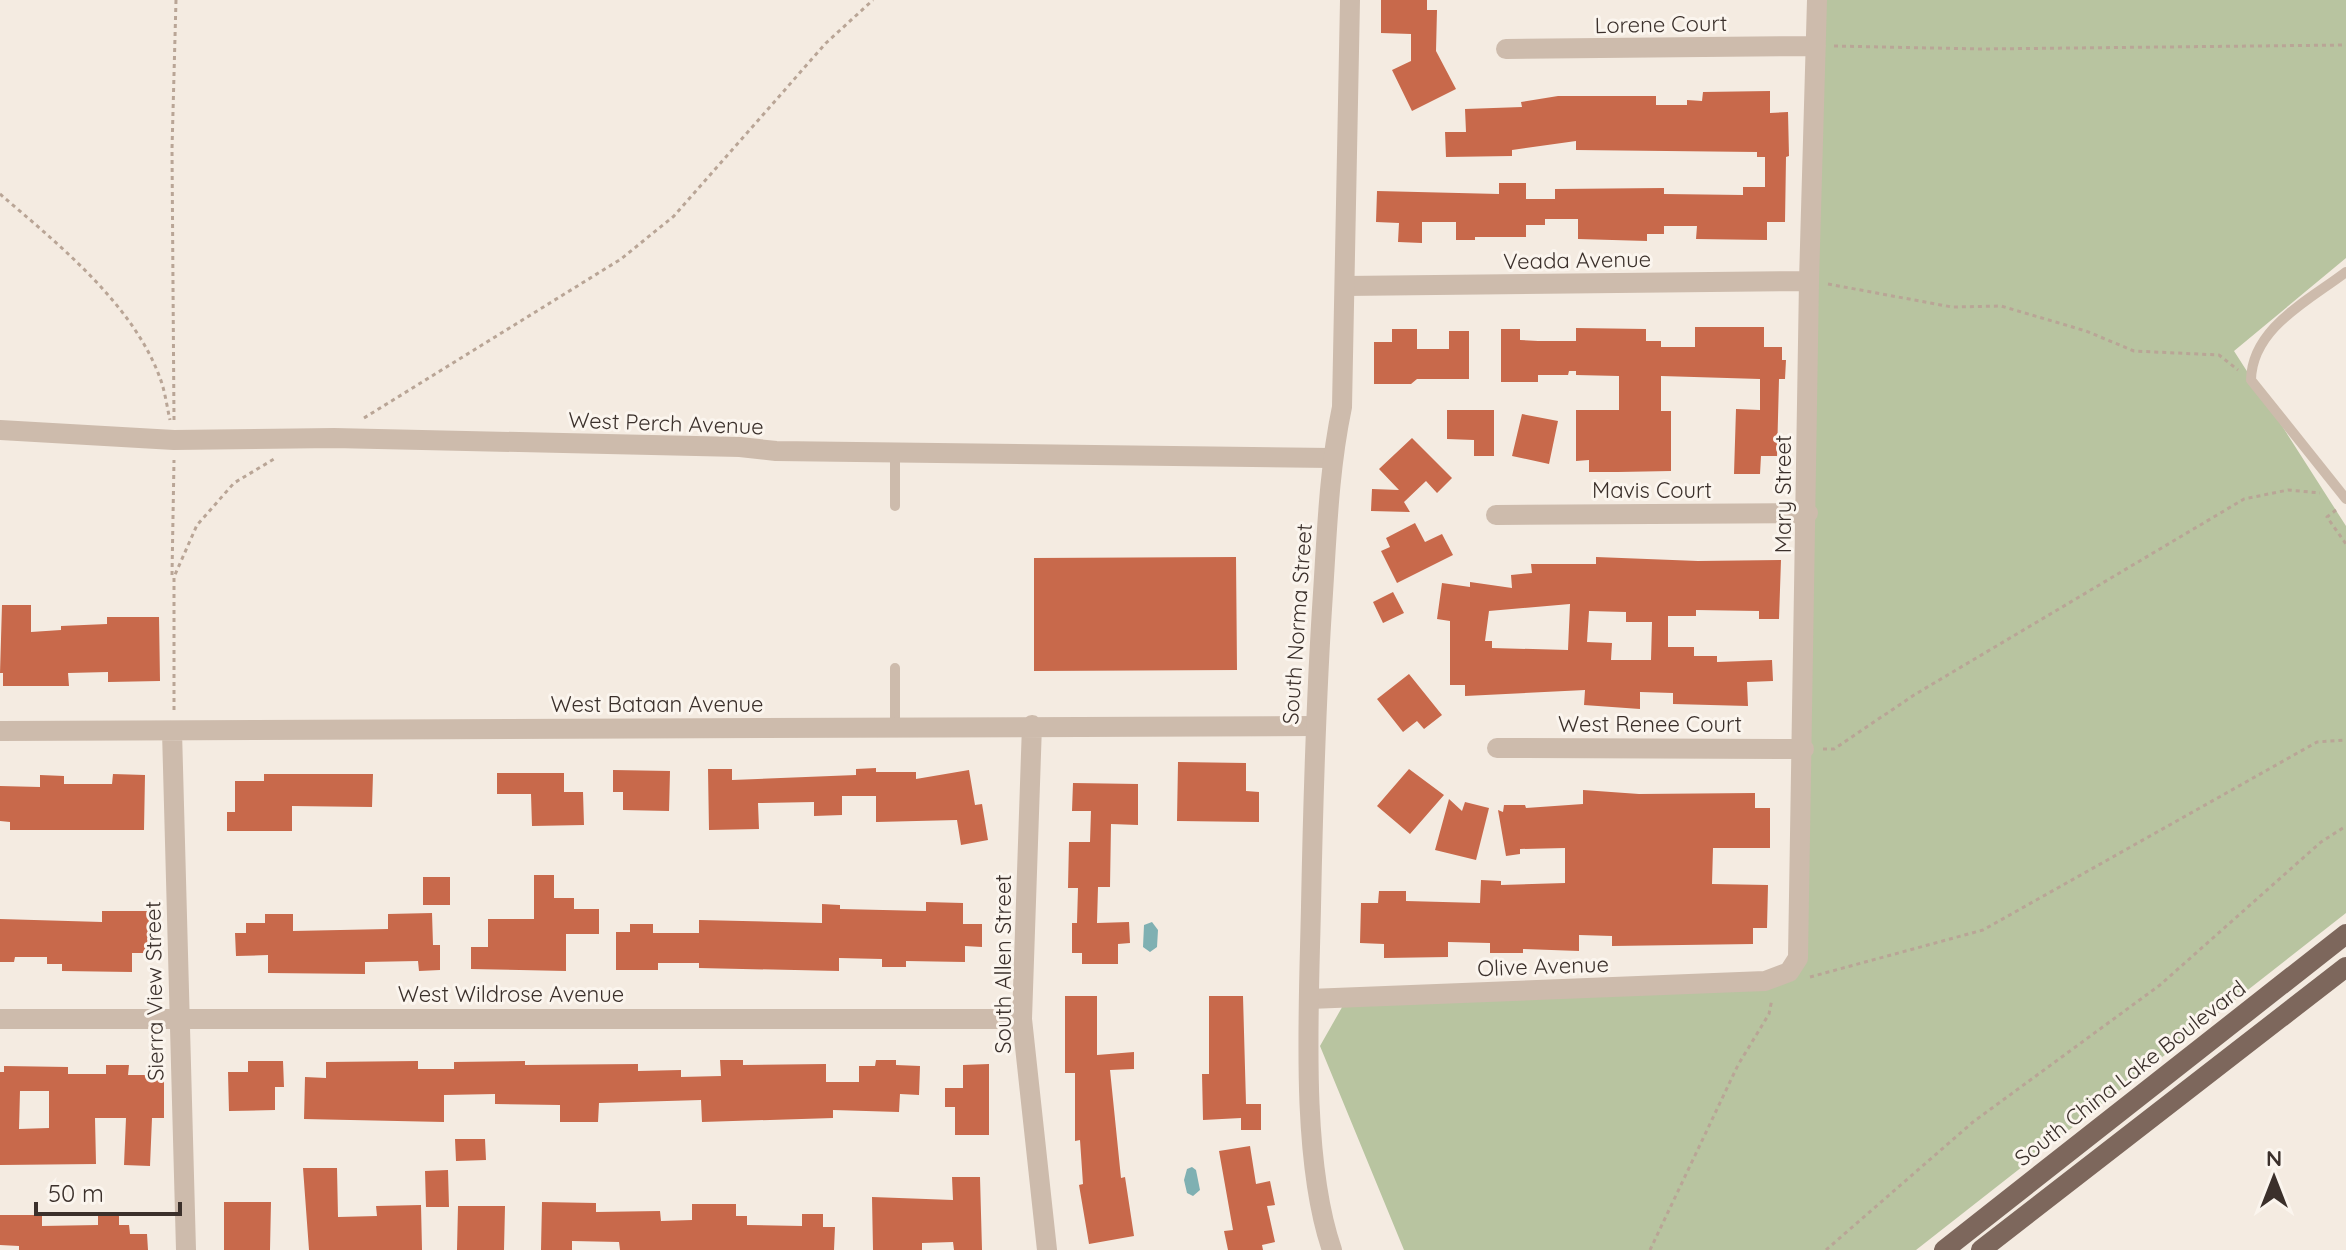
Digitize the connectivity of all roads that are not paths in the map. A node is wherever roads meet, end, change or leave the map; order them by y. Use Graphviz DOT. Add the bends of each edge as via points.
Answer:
graph roads {
  1 [pos="1350,0"];
  2 [pos="1817,0"];
  3 [pos="1816,46"];
  4 [pos="1506,49"];
  5 [pos="2346,272"];
  6 [pos="1809,281"];
  7 [pos="1345,286"];
  8 [pos="0,430"];
  9 [pos="894,450"];
  10 [pos="1331,458"];
  11 [pos="2344,497"];
  12 [pos="895,506"];
  13 [pos="1808,513"];
  14 [pos="1496,515"];
  15 [pos="895,668"];
  16 [pos="1032,725"];
  17 [pos="895,726"];
  18 [pos="1314,726"];
  19 [pos="0,731"];
  20 [pos="172,731"];
  21 [pos="1497,748"];
  22 [pos="1804,749"];
  23 [pos="2346,934"];
  24 [pos="2346,967"];
  25 [pos="1777,977"];
  26 [pos="1309,999"];
  27 [pos="178,1018"];
  28 [pos="0,1019"];
  29 [pos="1022,1019"];
  30 [pos="186,1250"];
  31 [pos="1047,1250"];
  32 [pos="1332,1250"];
  33 [pos="1944,1250"];
  34 [pos="1981,1250"];
  1 -- 7 [label="street, South Norma Street"];
  2 -- 3 [label="street, Mary Street"];
  3 -- 4 [label="street, Lorene Court"];
  3 -- 6 [label="street, Mary Street"];
  5 -- 11 [label="lane" via="2264,335 2252,359 2251,380"];
  6 -- 7 [label="street, Veada Avenue"];
  6 -- 13 [label="street, Mary Street"];
  7 -- 10 [label="street, South Norma Street" via="1342,407"];
  8 -- 9 [label="street, West Perch Avenue" via="174,440 334,438"];
  9 -- 10 [label="street, West Perch Avenue"];
  9 -- 12 [label="lane"];
  10 -- 18 [label="street, South Norma Street"];
  13 -- 14 [label="street, Mavis Court"];
  13 -- 22 [label="street, Mary Street"];
  15 -- 17 [label="lane"];
  16 -- 17 [label="street, West Bataan Avenue"];
  16 -- 18 [label="street, West Bataan Avenue"];
  16 -- 29 [label="street, South Allen Street"];
  17 -- 20 [label="street, West Bataan Avenue"];
  18 -- 26 [label="street, South Norma Street"];
  19 -- 20 [label="street, West Bataan Avenue"];
  20 -- 27 [label="street, Sierra View Street"];
  21 -- 22 [label="street, West Renee Court"];
  22 -- 25 [label="street, Mary Street" via="1801,942 1789,972"];
  23 -- 33 [label="main road, South China Lake Boulevard"];
  24 -- 34 [label="main road"];
  25 -- 26 [label="street, Olive Avenue"];
  26 -- 32 [label="street, South Norma Street" via="1313,1129"];
  27 -- 28 [label="street, West Wildrose Avenue"];
  27 -- 29 [label="street, West Wildrose Avenue"];
  27 -- 30 [label="street, Sierra View Street"];
  29 -- 31 [label="street, South Allen Street"];
}
